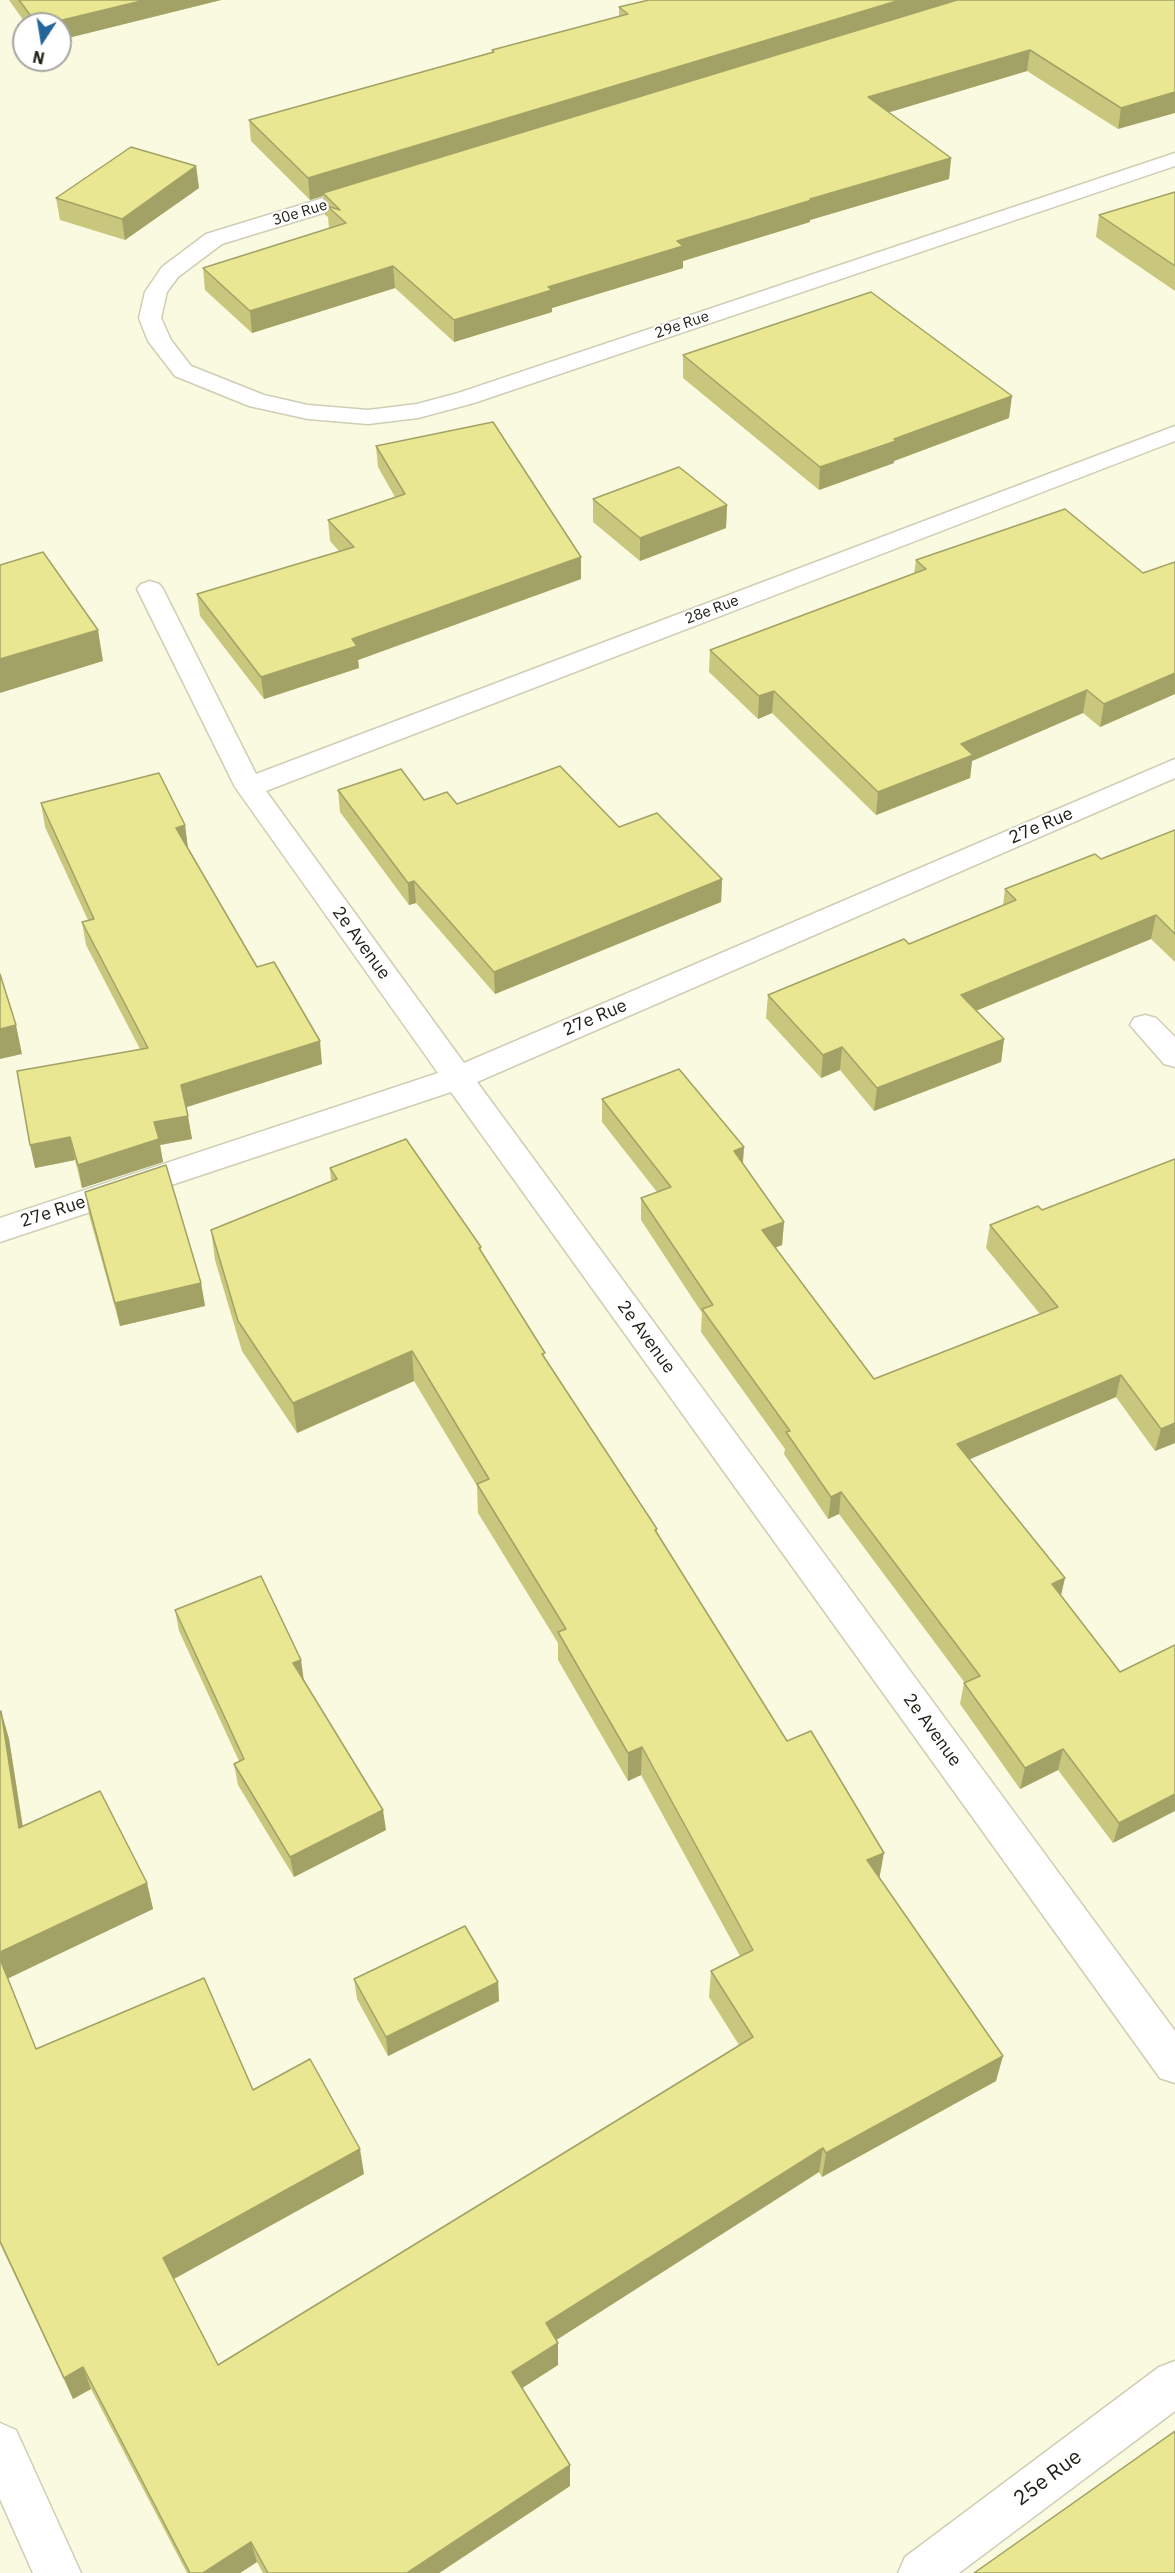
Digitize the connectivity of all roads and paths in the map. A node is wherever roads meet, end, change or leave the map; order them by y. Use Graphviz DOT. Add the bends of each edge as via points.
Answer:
graph roads {
  1 [pos="1175,159"];
  2 [pos="384,187"];
  3 [pos="183,371"];
  4 [pos="1175,433"];
  5 [pos="150,589"];
  6 [pos="1175,768"];
  7 [pos="249,787"];
  8 [pos="1145,1025"];
  9 [pos="1175,1056"];
  10 [pos="458,1078"];
  11 [pos="0,1230"];
  12 [pos="1175,2064"];
  13 [pos="1175,2383"];
  14 [pos="0,2446"];
  15 [pos="58,2573"];
  16 [pos="921,2573"];
  1 -- 3 [label="street, 29e Rue" via="418,411 368,417 308,412 257,401"];
  2 -- 3 [label="street, 30e Rue" via="214,239 170,272 156,292 150,318 159,341"];
  4 -- 7 [label="street, 28e Rue"];
  5 -- 7 [label="street, 2e Avenue"];
  6 -- 10 [label="street, 27e Rue"];
  7 -- 10 [label="street, 2e Avenue"];
  8 -- 9 [label="street"];
  10 -- 11 [label="street, 27e Rue"];
  10 -- 12 [label="street, 2e Avenue"];
  13 -- 16 [label="street, 25e Rue"];
  14 -- 15 [label="street"];
}
